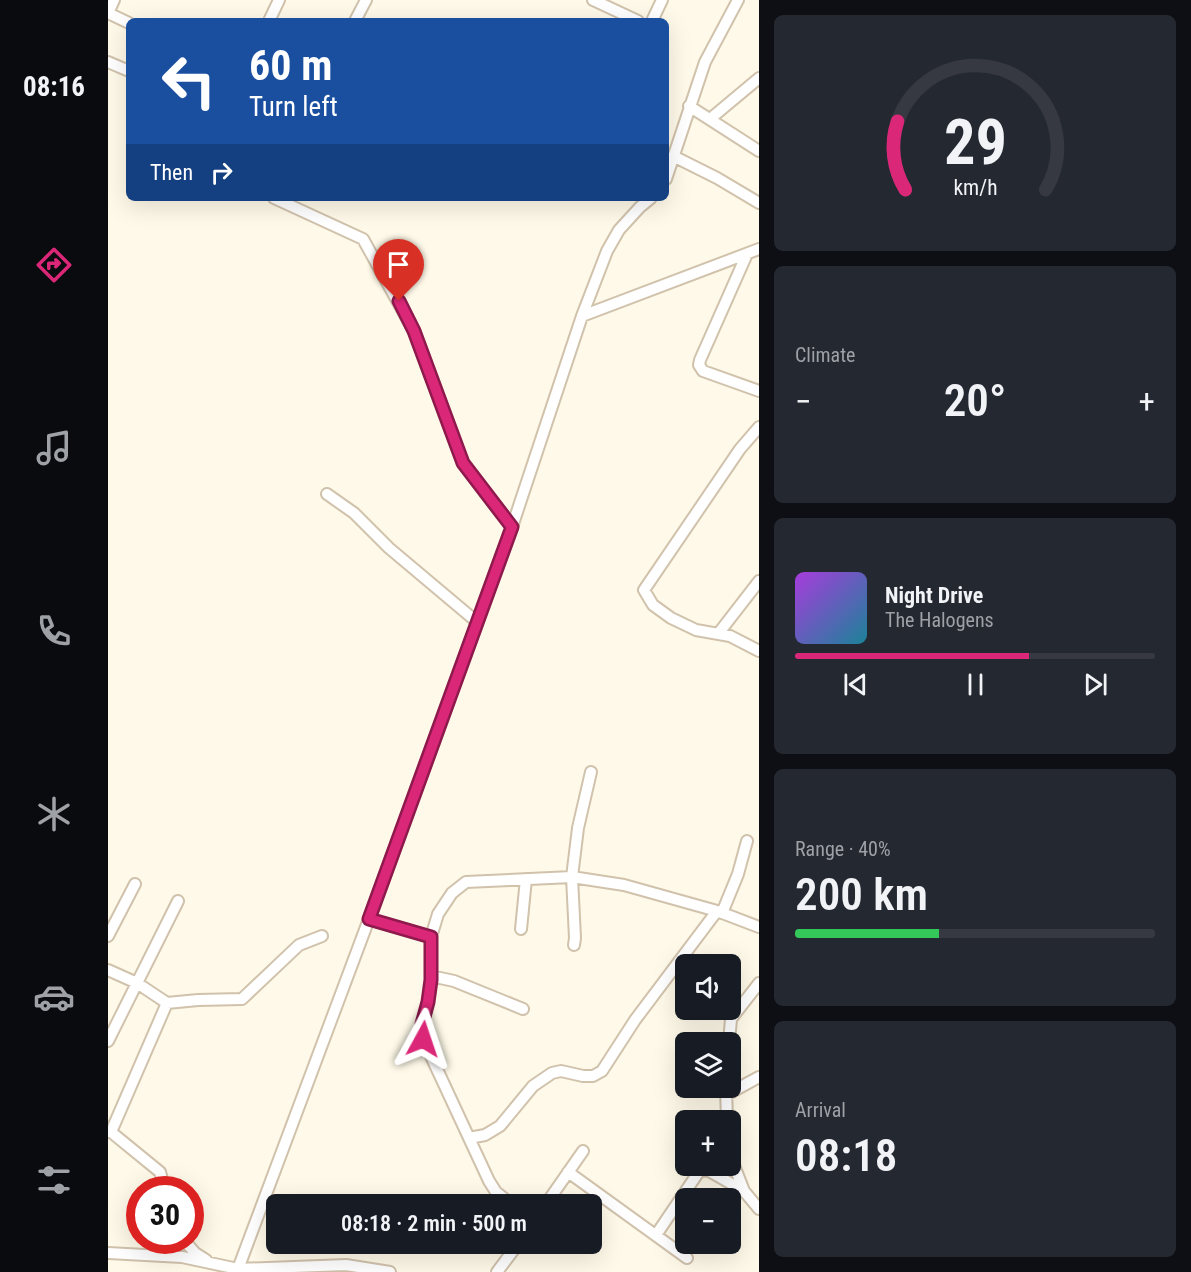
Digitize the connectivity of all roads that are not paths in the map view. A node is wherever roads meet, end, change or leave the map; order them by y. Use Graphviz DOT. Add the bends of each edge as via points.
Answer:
graph roads {
  1 [pos="114,0"];
  2 [pos="279,0"];
  3 [pos="366,0"];
  4 [pos="593,0"];
  5 [pos="662,0"];
  6 [pos="738,0"];
  7 [pos="611,4"];
  8 [pos="108,13"];
  9 [pos="270,18"];
  10 [pos="357,18"];
  11 [pos="633,18"];
  12 [pos="653,18"];
  13 [pos="126,22"];
  14 [pos="108,62"];
  15 [pos="126,70"];
  16 [pos="759,78"];
  17 [pos="689,106"];
  18 [pos="710,119"];
  19 [pos="759,151"];
  20 [pos="673,156"];
  21 [pos="669,169"];
  22 [pos="281,201"];
  23 [pos="647,201"];
  24 [pos="759,204"];
  25 [pos="759,249"];
  26 [pos="747,254"];
  27 [pos="582,316"];
  28 [pos="759,391"];
  29 [pos="759,427"];
  30 [pos="327,494"];
  31 [pos="512,527"];
  32 [pos="759,581"];
  33 [pos="477,622"];
  34 [pos="718,634"];
  35 [pos="759,651"];
  36 [pos="591,772"];
  37 [pos="747,841"];
  38 [pos="572,877"];
  39 [pos="526,879"];
  40 [pos="135,884"];
  41 [pos="178,901"];
  42 [pos="720,912"];
  43 [pos="369,919"];
  44 [pos="759,927"];
  45 [pos="520,929"];
  46 [pos="108,936"];
  47 [pos="322,936"];
  48 [pos="431,937"];
  49 [pos="574,945"];
  50 [pos="108,970"];
  51 [pos="431,976"];
  52 [pos="137,983"];
  53 [pos="759,983"];
  54 [pos="167,1003"];
  55 [pos="523,1009"];
  56 [pos="729,1032"];
  57 [pos="108,1041"];
  58 [pos="759,1077"];
  59 [pos="741,1085"];
  60 [pos="110,1132"];
  61 [pos="469,1138"];
  62 [pos="583,1151"];
  63 [pos="568,1172"];
  64 [pos="161,1176"];
  65 [pos="738,1176"];
  66 [pos="744,1191"];
  67 [pos="498,1194"];
  68 [pos="553,1194"];
  69 [pos="759,1209"];
  70 [pos="656,1235"];
  71 [pos="108,1253"];
  72 [pos="197,1254"];
  73 [pos="510,1254"];
  74 [pos="687,1258"];
  75 [pos="213,1264"];
  76 [pos="238,1270"];
  77 [pos="390,1272"];
  78 [pos="497,1272"];
  1 -- 8 [label="street"];
  2 -- 9 [label="street"];
  3 -- 10 [label="street"];
  4 -- 7 [label="street"];
  5 -- 12 [label="street"];
  6 -- 17 [label="street" via="705,62"];
  7 -- 11 [label="street"];
  8 -- 13 [label="street"];
  14 -- 15 [label="street"];
  16 -- 18 [label="street"];
  17 -- 18 [label="street"];
  17 -- 20 [label="street"];
  18 -- 19 [label="street"];
  20 -- 21 [label="street"];
  20 -- 24 [label="street"];
  22 -- 31 [label="street" via="363,239 414,331 463,463"];
  23 -- 27 [label="street" via="619,230 607,251"];
  25 -- 26 [label="street"];
  26 -- 27 [label="street"];
  26 -- 28 [label="street" via="699,365 703,371"];
  27 -- 31 [label="street"];
  29 -- 34 [label="street" via="644,590 653,604 671,618 696,630"];
  30 -- 33 [label="street" via="354,513"];
  31 -- 33 [label="street"];
  32 -- 34 [label="street"];
  33 -- 43 [label="street"];
  34 -- 35 [label="street"];
  36 -- 38 [label="street"];
  37 -- 42 [label="street" via="738,874"];
  38 -- 39 [label="street"];
  38 -- 42 [label="street" via="624,885"];
  38 -- 49 [label="street"];
  39 -- 45 [label="street"];
  39 -- 48 [label="street" via="466,882 452,893 438,914"];
  40 -- 46 [label="street"];
  41 -- 52 [label="street"];
  42 -- 44 [label="street"];
  42 -- 61 [label="street" via="636,1020 602,1071 593,1076 552,1073 533,1086 500,1126"];
  43 -- 48 [label="street"];
  43 -- 76 [label="street"];
  47 -- 54 [label="street" via="299,945 242,999"];
  48 -- 51 [label="street"];
  50 -- 52 [label="street"];
  51 -- 55 [label="street" via="454,981"];
  51 -- 61 [label="street" via="423,1039"];
  52 -- 54 [label="street"];
  52 -- 57 [label="street"];
  53 -- 56 [label="street" via="730,1020"];
  54 -- 60 [label="street"];
  58 -- 59 [label="street"];
  60 -- 64 [label="street"];
  61 -- 67 [label="street"];
  62 -- 63 [label="street"];
  63 -- 68 [label="street"];
  63 -- 70 [label="street"];
  65 -- 66 [label="street"];
  66 -- 69 [label="street"];
  66 -- 70 [label="street" via="700,1170"];
  70 -- 74 [label="street"];
  71 -- 75 [label="street" via="182,1257"];
  72 -- 75 [label="street"];
  73 -- 78 [label="street"];
  75 -- 76 [label="street"];
  76 -- 77 [label="street" via="346,1265"];
}
